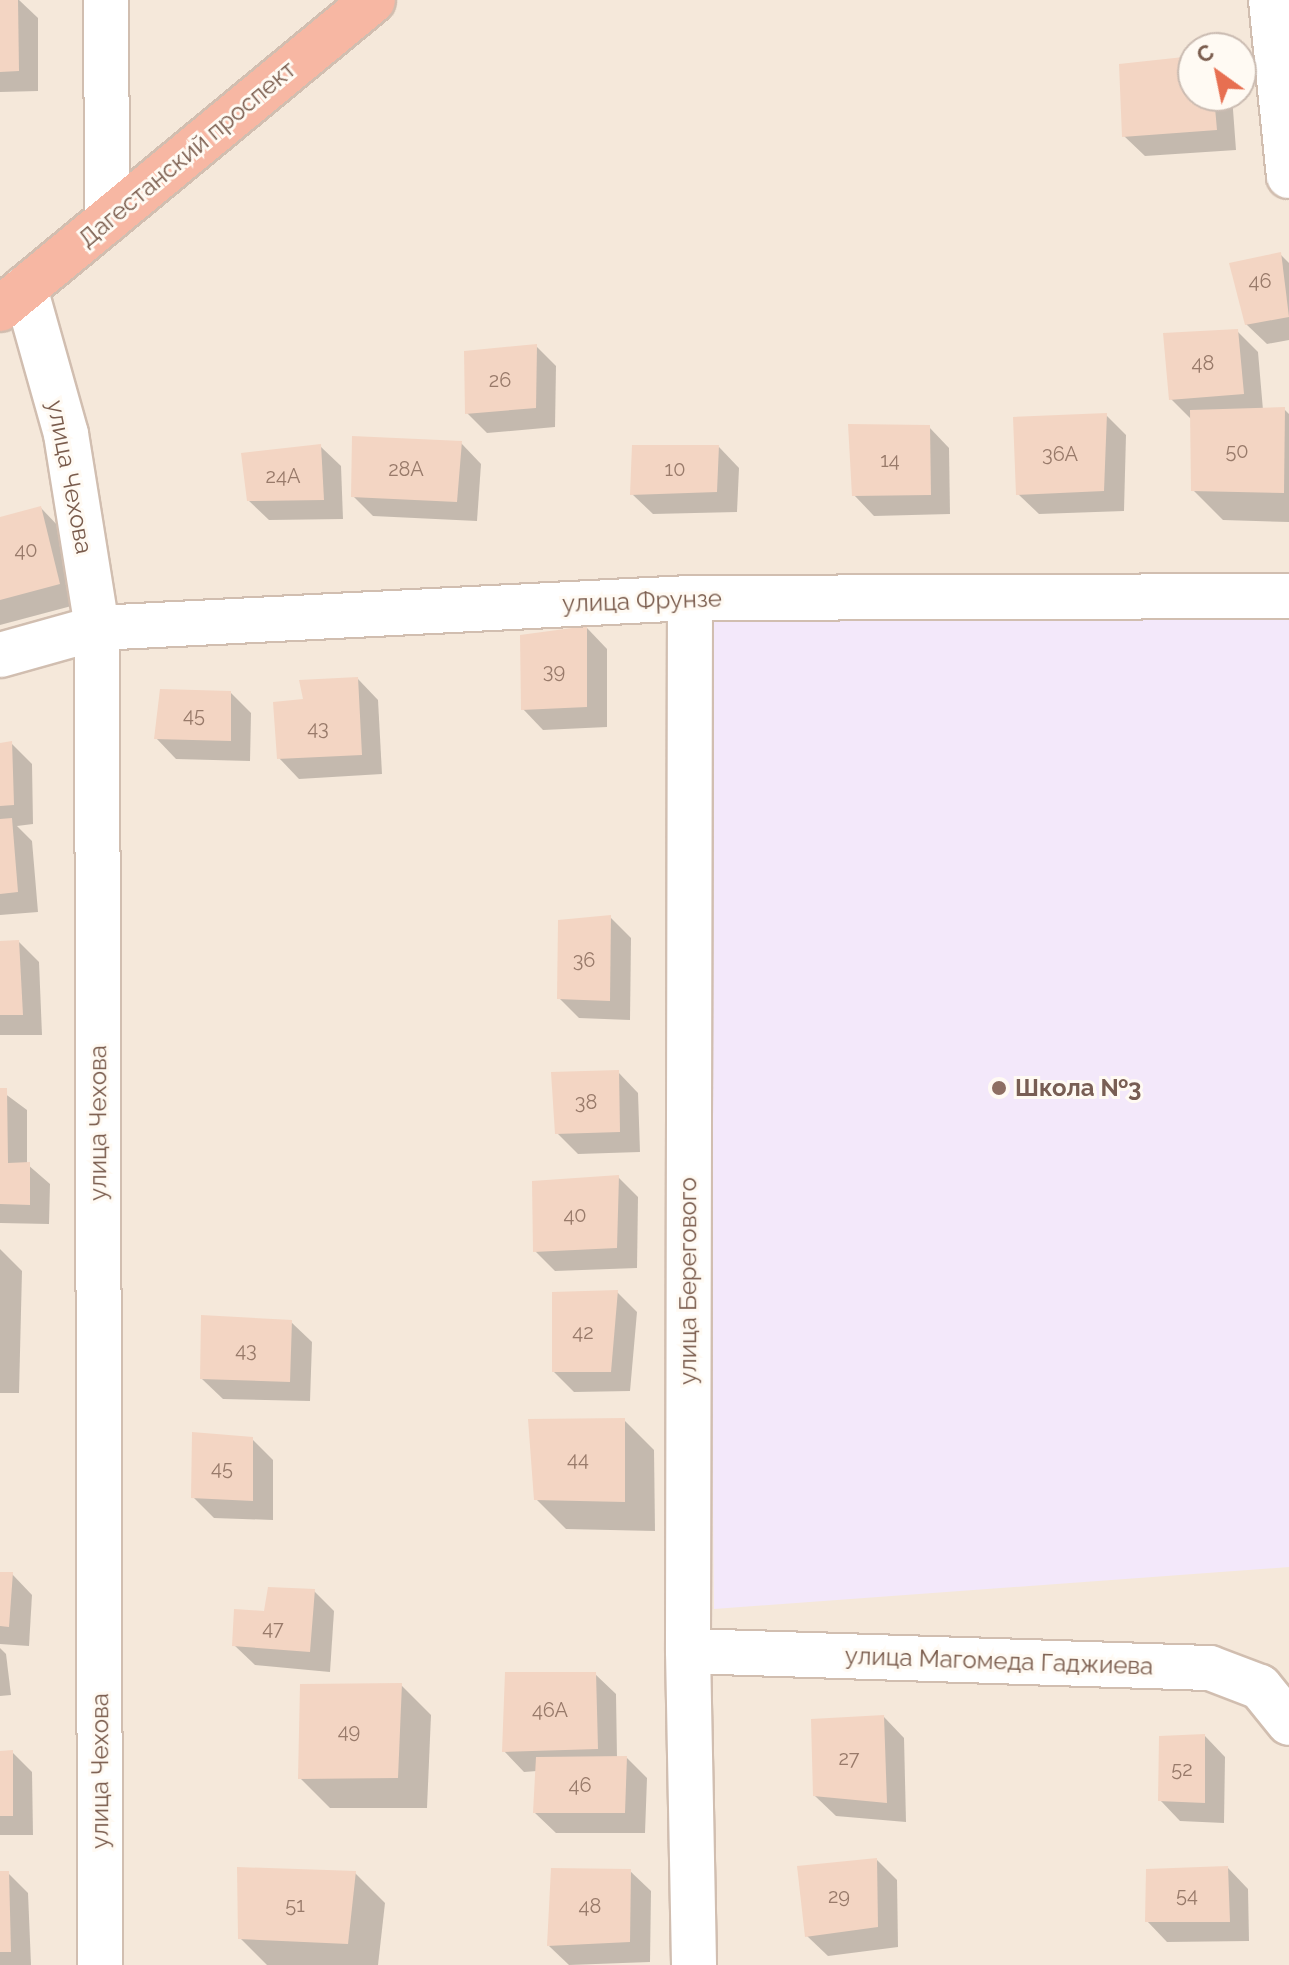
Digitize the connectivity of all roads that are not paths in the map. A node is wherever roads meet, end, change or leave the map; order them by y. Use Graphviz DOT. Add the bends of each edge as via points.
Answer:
graph roads {
  1 [pos="106,0"];
  2 [pos="373,0"];
  3 [pos="1271,0"];
  4 [pos="1289,176"];
  5 [pos="107,220"];
  6 [pos="12,299"];
  7 [pos="1289,596"];
  8 [pos="690,598"];
  9 [pos="97,628"];
  10 [pos="0,655"];
  11 [pos="688,1651"];
  12 [pos="1289,1723"];
  13 [pos="100,1965"];
  14 [pos="694,1965"];
  1 -- 5 [label="street"];
  2 -- 5 [label="highway, Дагестанский проспект"];
  3 -- 4 [label="street"];
  5 -- 6 [label="highway, Дагестанский проспект"];
  6 -- 9 [label="street, улица Чехова" via="66,434"];
  7 -- 8 [label="street, улица Фрунзе"];
  8 -- 9 [label="street, улица Фрунзе"];
  8 -- 11 [label="street, улица Берегового"];
  9 -- 10 [label="street, улица Фрунзе"];
  9 -- 13 [label="street, улица Чехова"];
  11 -- 12 [label="street, улица Магомеда Гаджиева" via="1210,1668 1260,1687"];
  11 -- 14 [label="street, улица Берегового"];
}
